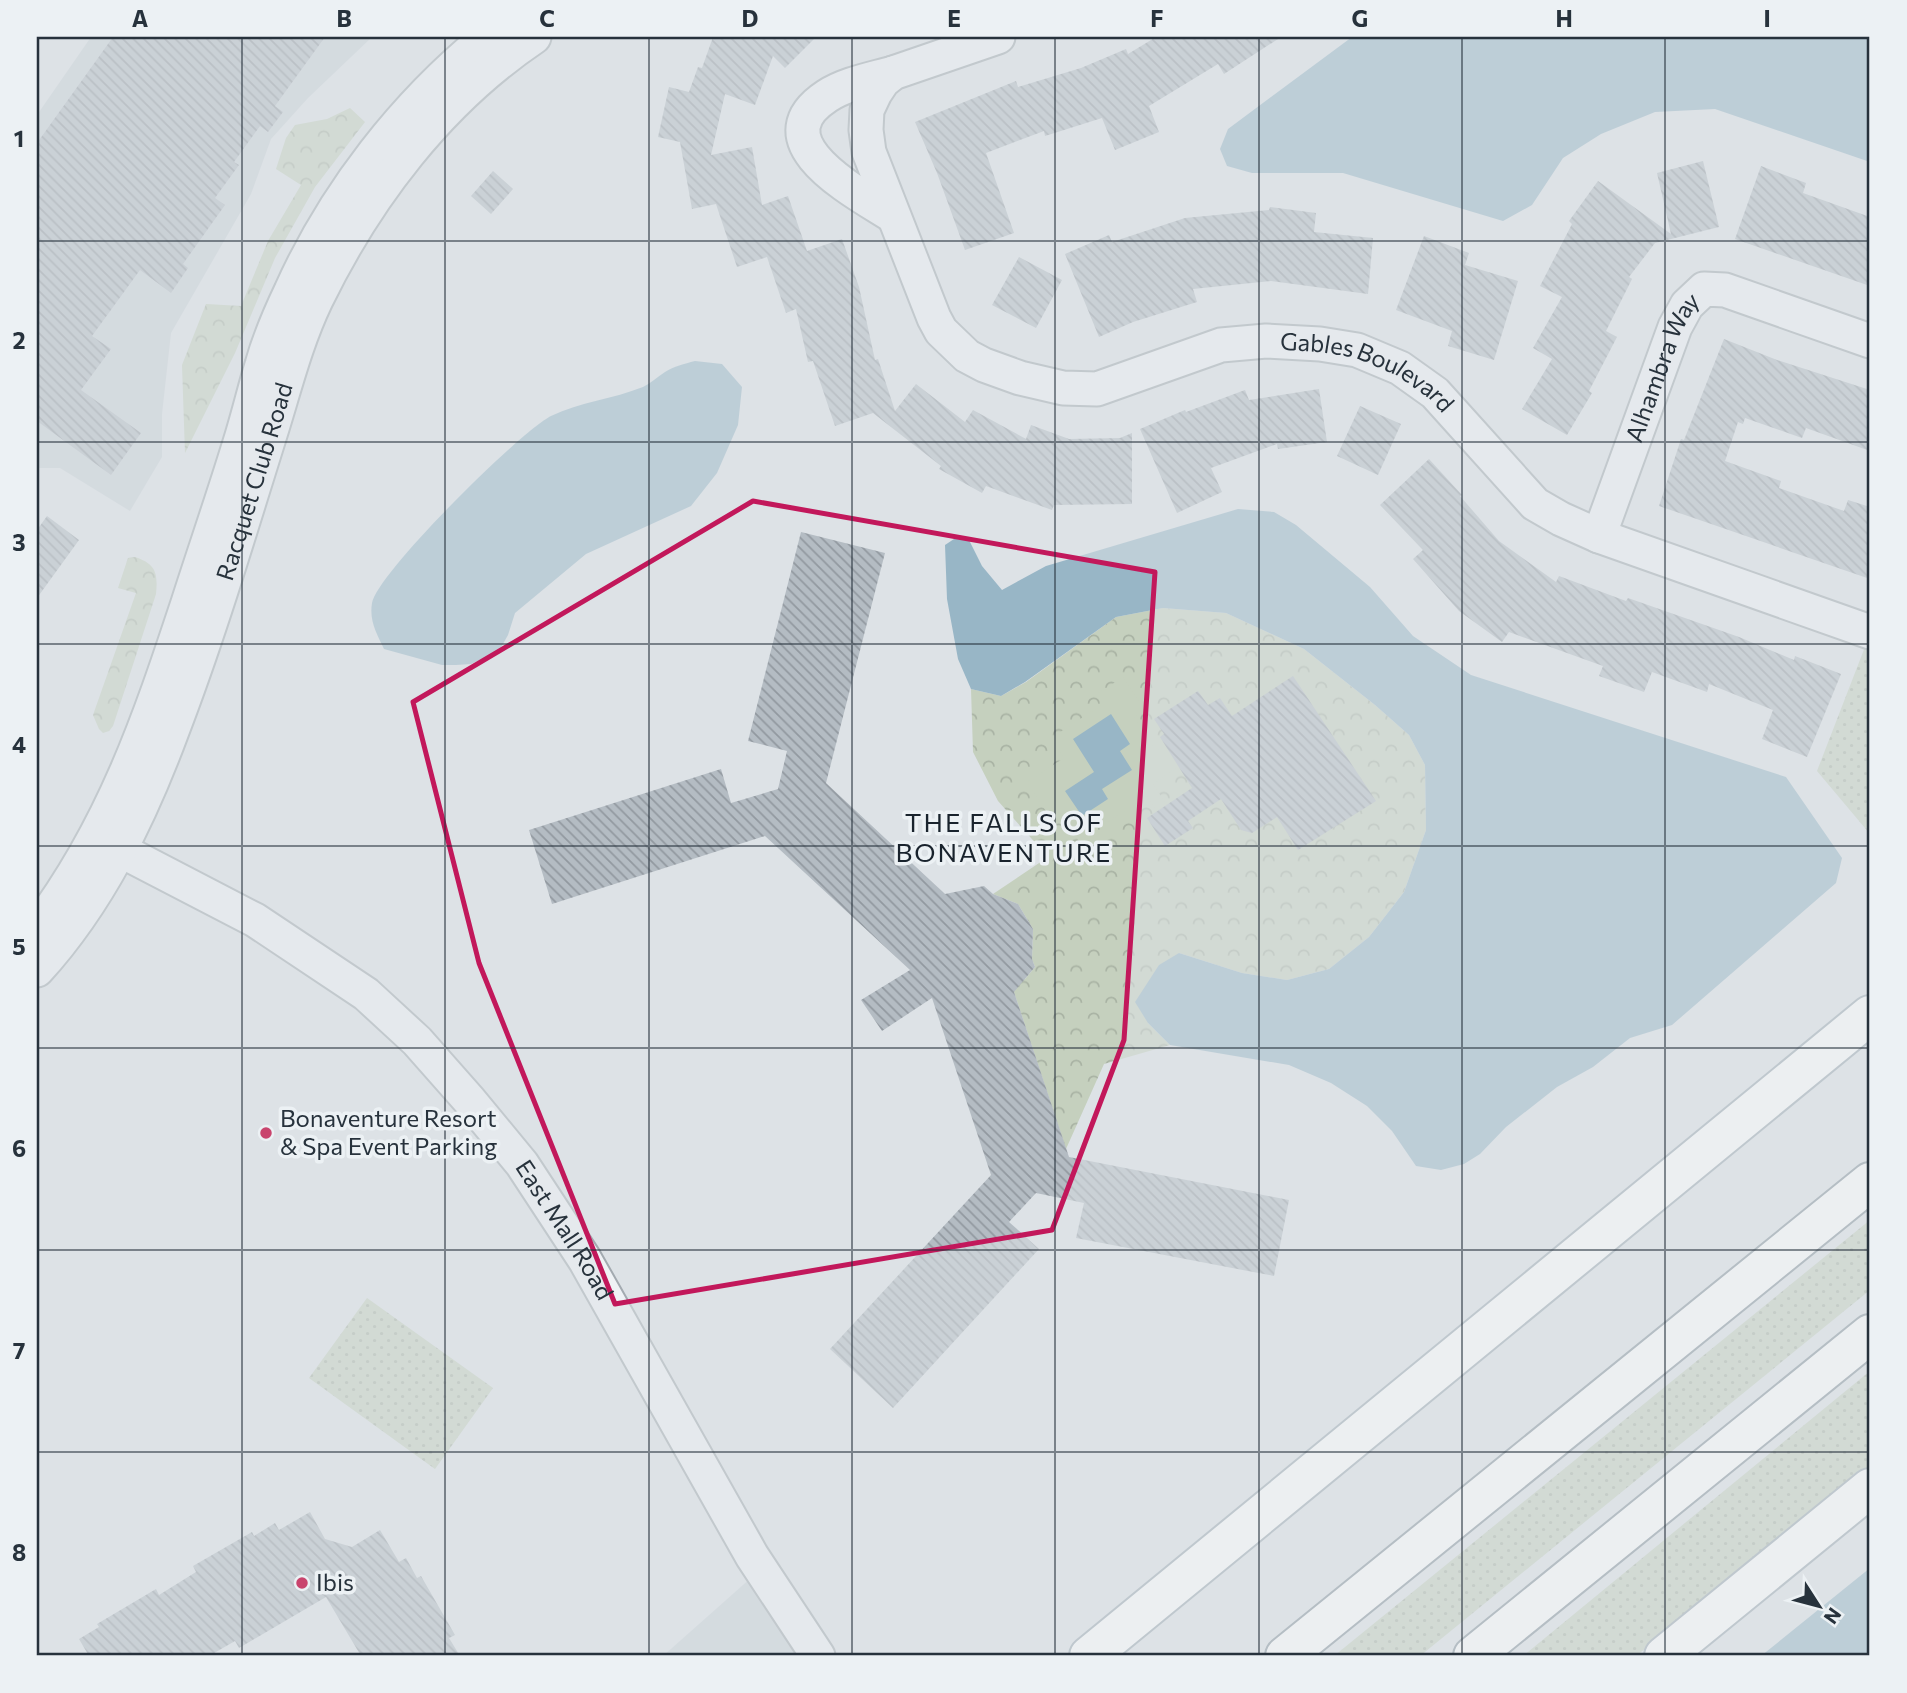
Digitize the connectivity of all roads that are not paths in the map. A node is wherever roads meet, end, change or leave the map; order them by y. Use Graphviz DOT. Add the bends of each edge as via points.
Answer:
graph roads {
  1 [pos="487,37"];
  2 [pos="534,37"];
  3 [pos="998,37"];
  4 [pos="893,73"];
  5 [pos="894,216"];
  6 [pos="1870,341"];
  7 [pos="1599,536"];
  8 [pos="1870,632"];
  9 [pos="108,844"];
  10 [pos="37,928"];
  11 [pos="37,970"];
  12 [pos="1870,1015"];
  13 [pos="1870,1181"];
  14 [pos="1870,1334"];
  15 [pos="1870,1488"];
  16 [pos="818,1656"];
  17 [pos="1089,1656"];
  18 [pos="1285,1656"];
  19 [pos="1474,1656"];
  20 [pos="1664,1656"];
  1 -- 9 [label="street, Racquet Club Road" via="384,139 335,208 292,290 262,362 243,434"];
  2 -- 9 [label="street, Racquet Club Road" via="501,59 405,156 358,223 316,301 288,370 186,696 159,765"];
  3 -- 4 [label="street"];
  4 -- 5 [label="street, Gables Boulevard" via="875,93 867,110 866,130 869,152"];
  4 -- 5 [label="street" via="828,94 809,114 803,138 806,149 825,170"];
  5 -- 7 [label="street, Gables Boulevard" via="941,331 984,365 1063,388 1097,388 1222,345 1266,341 1357,350 1400,368 1435,393 1535,504"];
  6 -- 7 [label="street, Alhambra Way" via="1725,290 1704,289 1687,305 1675,327"];
  7 -- 8 [label="street, Gables Boulevard"];
  9 -- 10 [label="street, Racquet Club Road"];
  9 -- 11 [label="street, Racquet Club Road" via="89,903"];
  9 -- 16 [label="street, East Mall Road" via="255,920 366,994 417,1041 470,1101 522,1164 585,1260 752,1556"];
  12 -- 17 [label="main road"];
  13 -- 18 [label="main road"];
  14 -- 19 [label="main road"];
  15 -- 20 [label="main road"];
}
